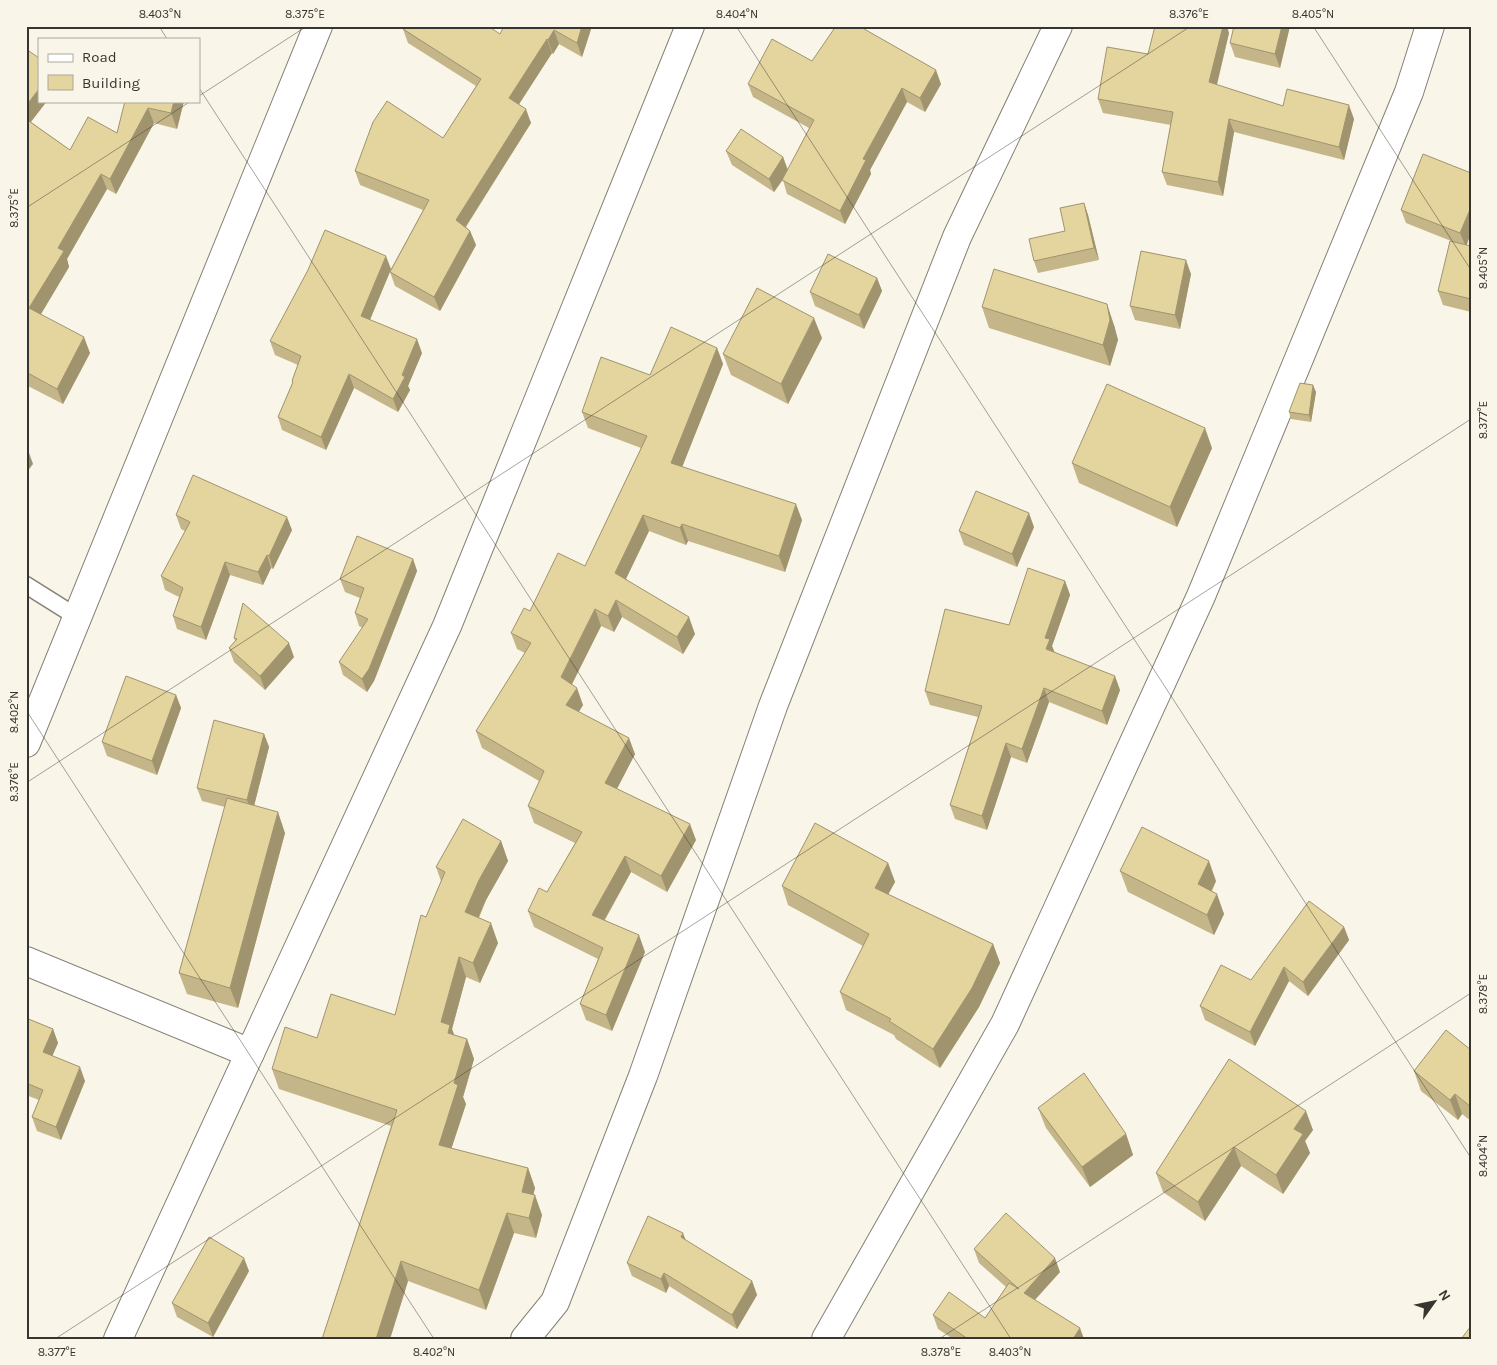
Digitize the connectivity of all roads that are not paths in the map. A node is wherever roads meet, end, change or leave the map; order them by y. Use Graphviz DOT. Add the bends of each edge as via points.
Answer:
graph roads {
  1 [pos="318,26"];
  2 [pos="690,26"];
  3 [pos="1058,26"];
  4 [pos="1430,26"];
  5 [pos="26,586"];
  6 [pos="77,617"];
  7 [pos="26,743"];
  8 [pos="26,961"];
  9 [pos="250,1054"];
  10 [pos="118,1339"];
  11 [pos="526,1339"];
  12 [pos="826,1339"];
  1 -- 6 [label="street"];
  2 -- 9 [label="street" via="447,626"];
  3 -- 11 [label="street" via="957,237 773,706 643,1076 555,1302"];
  4 -- 12 [label="street" via="1409,92 1201,596 1005,1024"];
  5 -- 6 [label="lane"];
  6 -- 7 [label="street"];
  8 -- 9 [label="street"];
  9 -- 10 [label="street"];
}
